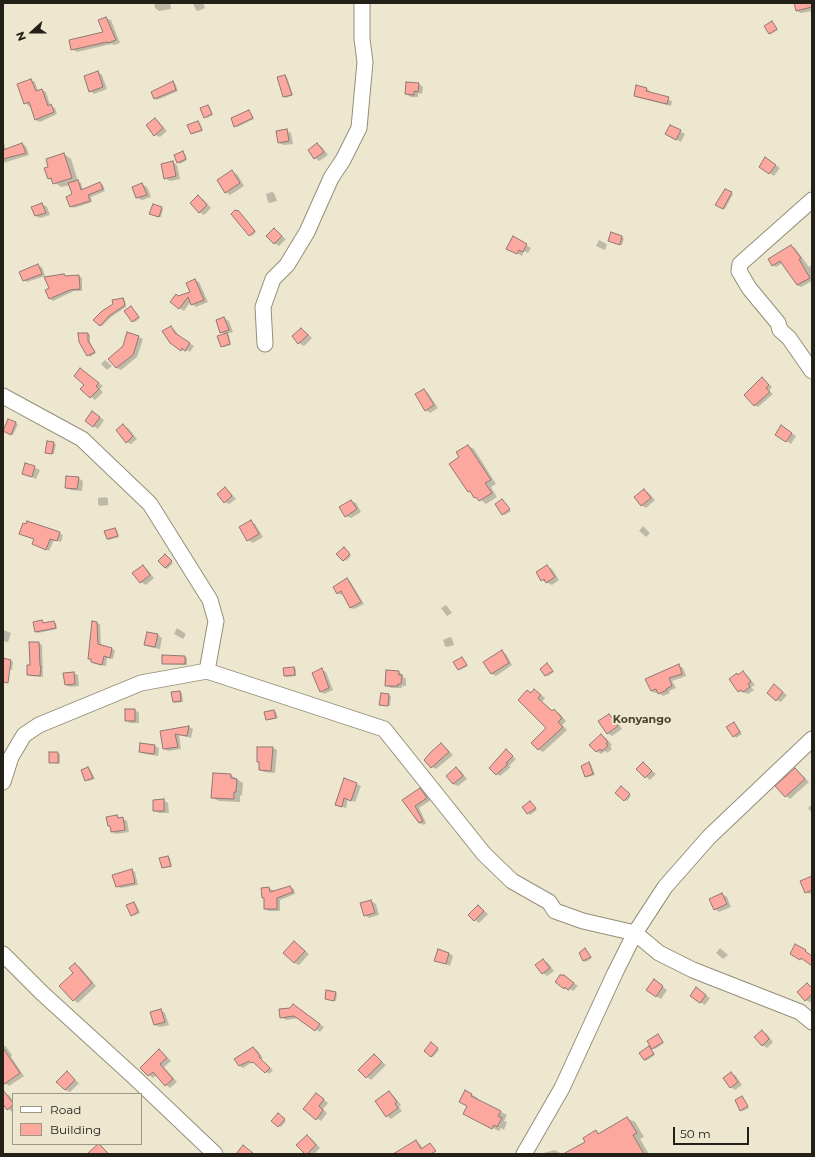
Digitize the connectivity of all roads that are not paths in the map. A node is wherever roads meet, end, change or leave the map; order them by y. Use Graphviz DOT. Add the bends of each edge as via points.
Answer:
graph roads {
  1 [pos="362,3"];
  2 [pos="812,200"];
  3 [pos="265,344"];
  4 [pos="812,371"];
  5 [pos="3,396"];
  6 [pos="207,671"];
  7 [pos="812,739"];
  8 [pos="3,782"];
  9 [pos="635,933"];
  10 [pos="3,954"];
  11 [pos="812,1022"];
  12 [pos="215,1154"];
  13 [pos="524,1154"];
  1 -- 3 [label="street" via="365,62 359,128 331,178 307,232 287,264 273,279 263,307"];
  2 -- 4 [label="street" via="740,264 739,271"];
  5 -- 6 [label="street" via="82,439 150,504 210,600 216,621"];
  6 -- 8 [label="street" via="141,683 39,725 24,735 10,757"];
  6 -- 9 [label="street" via="384,729 484,854 512,881 549,902 555,911 583,921"];
  7 -- 9 [label="street" via="709,837 665,887"];
  9 -- 11 [label="street" via="659,953 693,970 800,1012"];
  9 -- 13 [label="street" via="562,1088"];
  10 -- 12 [label="street" via="42,994"];
}
